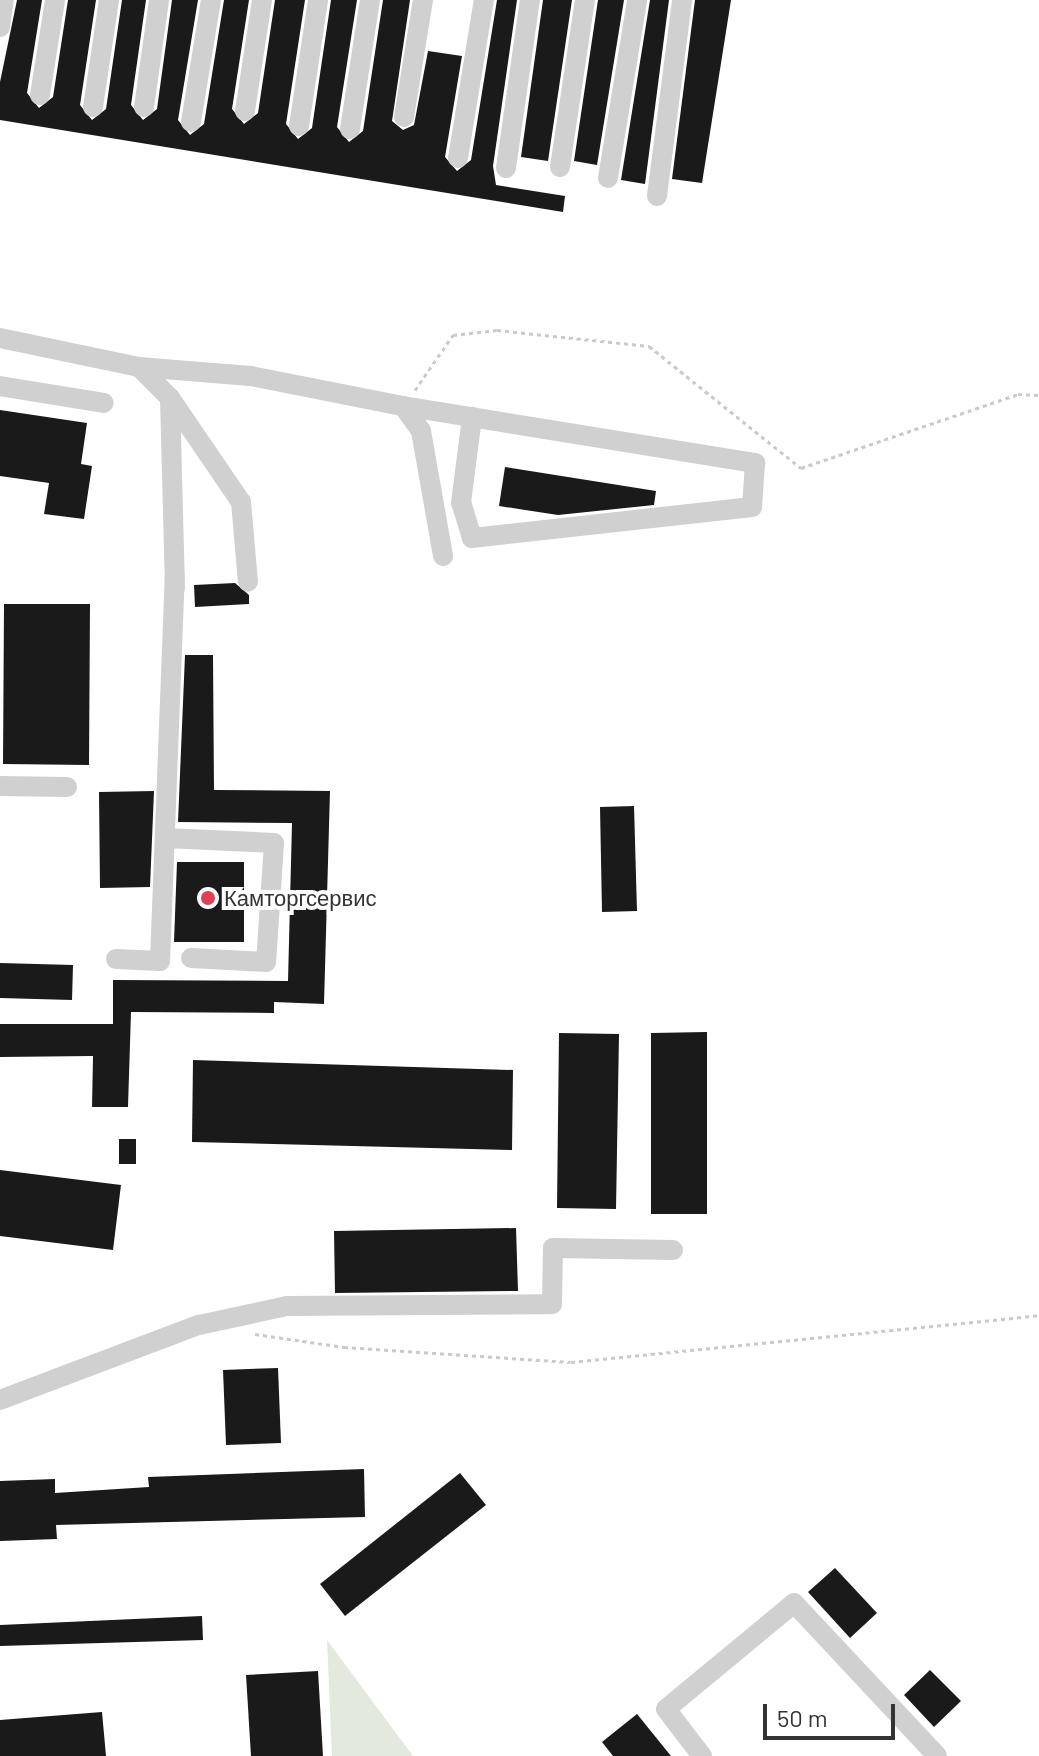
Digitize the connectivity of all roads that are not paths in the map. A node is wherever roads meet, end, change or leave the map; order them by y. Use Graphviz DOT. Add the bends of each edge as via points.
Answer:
graph roads {
  1 [pos="4,0"];
  2 [pos="55,0"];
  3 [pos="109,0"];
  4 [pos="159,0"];
  5 [pos="211,0"];
  6 [pos="262,0"];
  7 [pos="318,0"];
  8 [pos="370,0"];
  9 [pos="423,0"];
  10 [pos="484,0"];
  11 [pos="530,0"];
  12 [pos="585,0"];
  13 [pos="637,0"];
  14 [pos="682,0"];
  15 [pos="0,27"];
  16 [pos="40,95"];
  17 [pos="93,107"];
  18 [pos="144,107"];
  19 [pos="245,111"];
  20 [pos="404,117"];
  21 [pos="191,122"];
  22 [pos="299,126"];
  23 [pos="350,129"];
  24 [pos="458,158"];
  25 [pos="560,167"];
  26 [pos="506,168"];
  27 [pos="608,178"];
  28 [pos="657,196"];
  29 [pos="0,338"];
  30 [pos="139,367"];
  31 [pos="0,386"];
  32 [pos="170,398"];
  33 [pos="104,403"];
  34 [pos="403,406"];
  35 [pos="472,417"];
  36 [pos="443,556"];
  37 [pos="248,582"];
  38 [pos="0,786"];
  39 [pos="67,787"];
  40 [pos="165,838"];
  41 [pos="191,958"];
  42 [pos="116,959"];
  43 [pos="673,1250"];
  44 [pos="0,1400"];
  45 [pos="702,1756"];
  46 [pos="937,1756"];
  1 -- 15 [label="lane"];
  2 -- 16 [label="lane"];
  3 -- 17 [label="lane"];
  4 -- 18 [label="lane"];
  5 -- 21 [label="lane"];
  6 -- 19 [label="lane"];
  7 -- 22 [label="lane"];
  8 -- 23 [label="lane"];
  9 -- 20 [label="lane"];
  10 -- 24 [label="lane"];
  11 -- 26 [label="lane"];
  12 -- 25 [label="lane"];
  13 -- 27 [label="lane"];
  14 -- 28 [label="lane"];
  29 -- 30 [label="lane"];
  30 -- 32 [label="lane"];
  30 -- 34 [label="lane" via="251,376"];
  31 -- 33 [label="lane"];
  32 -- 37 [label="lane" via="241,502"];
  32 -- 40 [label="lane" via="175,583"];
  34 -- 35 [label="lane"];
  34 -- 36 [label="lane" via="421,431"];
  35 -- 35 [label="lane" via="755,463 752,507 472,538 461,503"];
  38 -- 39 [label="lane"];
  40 -- 41 [label="lane" via="274,843 266,962"];
  40 -- 42 [label="lane" via="160,961"];
  43 -- 44 [label="lane" via="553,1248 552,1304 272,1309 199,1325"];
  45 -- 46 [label="lane" via="666,1709 794,1603"];
}
